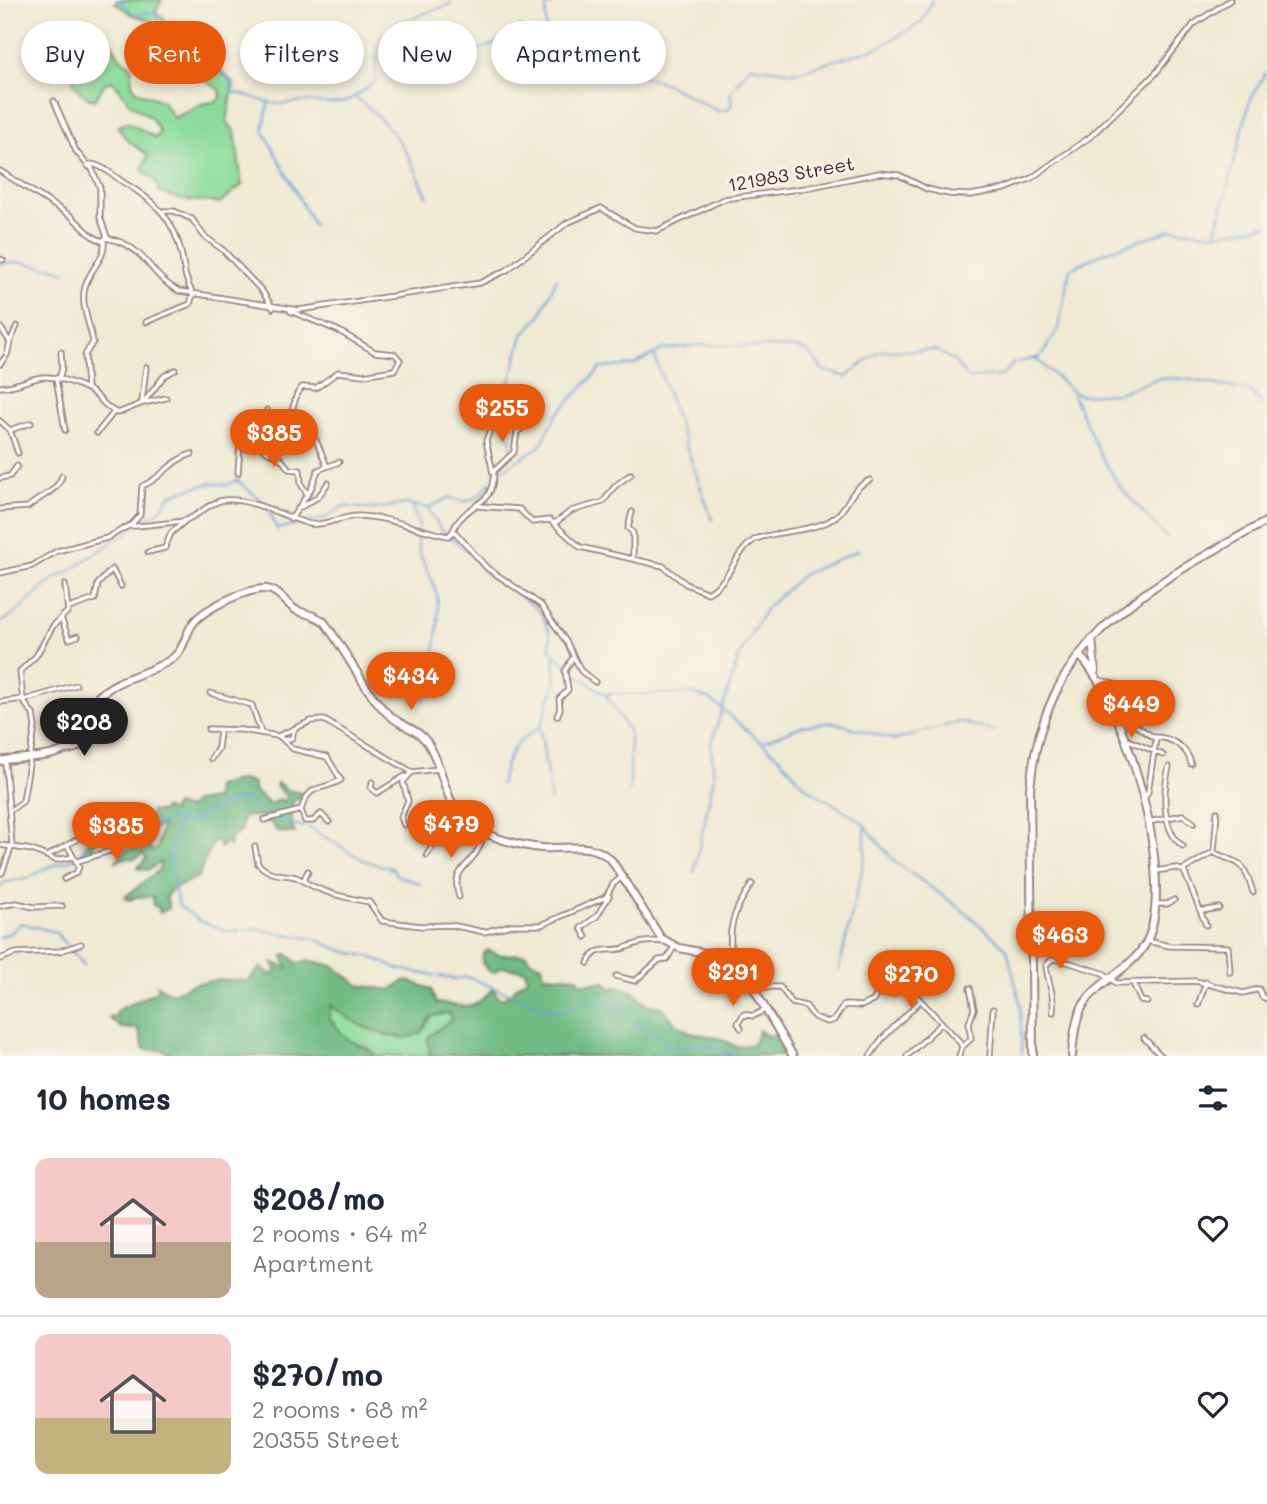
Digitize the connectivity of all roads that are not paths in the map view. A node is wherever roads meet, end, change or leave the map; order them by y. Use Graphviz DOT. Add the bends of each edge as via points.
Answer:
graph roads {
  1 [pos="1230,0"];
  2 [pos="54,101"];
  3 [pos="89,167"];
  4 [pos="0,172"];
  5 [pos="164,211"];
  6 [pos="105,239"];
  7 [pos="193,294"];
  8 [pos="273,308"];
  9 [pos="288,310"];
  10 [pos="146,322"];
  11 [pos="0,327"];
  12 [pos="17,327"];
  13 [pos="10,342"];
  14 [pos="61,352"];
  15 [pos="0,364"];
  16 [pos="146,367"];
  17 [pos="175,370"];
  18 [pos="58,379"];
  19 [pos="0,387"];
  20 [pos="87,389"];
  21 [pos="166,398"];
  22 [pos="142,403"];
  23 [pos="498,407"];
  24 [pos="267,410"];
  25 [pos="114,412"];
  26 [pos="291,414"];
  27 [pos="533,415"];
  28 [pos="0,421"];
  29 [pos="31,424"];
  30 [pos="10,430"];
  31 [pos="65,430"];
  32 [pos="97,433"];
  33 [pos="245,439"];
  34 [pos="306,440"];
  35 [pos="18,453"];
  36 [pos="192,454"];
  37 [pos="339,462"];
  38 [pos="327,465"];
  39 [pos="17,466"];
  40 [pos="239,473"];
  41 [pos="631,474"];
  42 [pos="62,475"];
  43 [pos="494,476"];
  44 [pos="0,478"];
  45 [pos="870,480"];
  46 [pos="328,484"];
  47 [pos="307,494"];
  48 [pos="478,506"];
  49 [pos="300,507"];
  50 [pos="0,509"];
  51 [pos="632,512"];
  52 [pos="291,519"];
  53 [pos="186,520"];
  54 [pos="1267,521"];
  55 [pos="555,523"];
  56 [pos="132,527"];
  57 [pos="451,534"];
  58 [pos="148,552"];
  59 [pos="633,559"];
  60 [pos="0,573"];
  61 [pos="65,585"];
  62 [pos="121,586"];
  63 [pos="69,608"];
  64 [pos="61,618"];
  65 [pos="78,636"];
  66 [pos="1092,638"];
  67 [pos="573,655"];
  68 [pos="1079,655"];
  69 [pos="1096,672"];
  70 [pos="1100,680"];
  71 [pos="595,682"];
  72 [pos="76,685"];
  73 [pos="210,693"];
  74 [pos="23,700"];
  75 [pos="0,702"];
  76 [pos="557,716"];
  77 [pos="208,729"];
  78 [pos="99,730"];
  79 [pos="294,730"];
  80 [pos="220,731"];
  81 [pos="261,733"];
  82 [pos="279,736"];
  83 [pos="1154,737"];
  84 [pos="1126,739"];
  85 [pos="285,740"];
  86 [pos="64,750"];
  87 [pos="1153,753"];
  88 [pos="1163,755"];
  89 [pos="31,756"];
  90 [pos="2,760"];
  91 [pos="211,760"];
  92 [pos="1191,764"];
  93 [pos="1169,767"];
  94 [pos="438,769"];
  95 [pos="412,772"];
  96 [pos="407,775"];
  97 [pos="0,777"];
  98 [pos="6,777"];
  99 [pos="372,782"];
  100 [pos="1143,800"];
  101 [pos="11,810"];
  102 [pos="301,810"];
  103 [pos="1217,812"];
  104 [pos="1168,817"];
  105 [pos="264,820"];
  106 [pos="466,821"];
  107 [pos="329,822"];
  108 [pos="1148,822"];
  109 [pos="1194,823"];
  110 [pos="404,825"];
  111 [pos="486,833"];
  112 [pos="105,839"];
  113 [pos="76,840"];
  114 [pos="0,845"];
  115 [pos="67,845"];
  116 [pos="1183,846"];
  117 [pos="255,847"];
  118 [pos="12,848"];
  119 [pos="1214,852"];
  120 [pos="427,855"];
  121 [pos="47,856"];
  122 [pos="76,859"];
  123 [pos="1182,870"];
  124 [pos="308,871"];
  125 [pos="1154,872"];
  126 [pos="2,873"];
  127 [pos="622,877"];
  128 [pos="64,879"];
  129 [pos="303,883"];
  130 [pos="752,884"];
  131 [pos="1253,892"];
  132 [pos="610,894"];
  133 [pos="459,897"];
  134 [pos="1174,900"];
  135 [pos="1154,904"];
  136 [pos="0,905"];
  137 [pos="62,906"];
  138 [pos="1219,908"];
  139 [pos="1200,911"];
  140 [pos="1206,925"];
  141 [pos="586,937"];
  142 [pos="1147,941"];
  143 [pos="81,944"];
  144 [pos="670,945"];
  145 [pos="0,959"];
  146 [pos="734,962"];
  147 [pos="588,963"];
  148 [pos="1230,972"];
  149 [pos="616,976"];
  150 [pos="1110,979"];
  151 [pos="1206,982"];
  152 [pos="1133,983"];
  153 [pos="905,984"];
  154 [pos="755,987"];
  155 [pos="971,988"];
  156 [pos="894,993"];
  157 [pos="1267,999"];
  158 [pos="920,1001"];
  159 [pos="1147,1003"];
  160 [pos="1198,1005"];
  161 [pos="993,1009"];
  162 [pos="765,1010"];
  163 [pos="1053,1012"];
  164 [pos="942,1023"];
  165 [pos="741,1028"];
  166 [pos="1144,1038"];
  167 [pos="962,1047"];
  168 [pos="793,1056"];
  169 [pos="870,1056"];
  170 [pos="907,1056"];
  171 [pos="959,1056"];
  172 [pos="990,1056"];
  173 [pos="1033,1056"];
  174 [pos="1072,1056"];
  175 [pos="1161,1056"];
  1 -- 9 [label="street, 121983 Street" via="1195,24 1155,74 1090,137 1030,179 1005,189 949,194 899,175 878,173 724,199 657,231 635,228 601,208 567,223 507,270 480,283"];
  2 -- 3 [label="street" via="76,151"];
  3 -- 5 [label="street" via="103,168"];
  3 -- 6 [label="street" via="100,188"];
  4 -- 6 [label="street, 121983 Street" via="71,216 96,238"];
  5 -- 7 [label="street" via="177,234 186,282"];
  5 -- 8 [label="street" via="192,219"];
  6 -- 7 [label="street, 121983 Street" via="133,247 172,287"];
  6 -- 20 [label="street" via="104,252 90,273 84,294 93,342 85,355"];
  7 -- 8 [label="street, 121983 Street"];
  7 -- 10 [label="street" via="190,304"];
  8 -- 9 [label="street, 121983 Street"];
  9 -- 26 [label="street" via="400,360 394,370 363,375 340,372 316,388 302,387"];
  11 -- 13 [label="street"];
  12 -- 13 [label="street"];
  13 -- 15 [label="street"];
  14 -- 18 [label="street"];
  16 -- 22 [label="street"];
  17 -- 22 [label="street" via="164,376"];
  18 -- 19 [label="street" via="38,377 18,386"];
  18 -- 20 [label="street"];
  18 -- 31 [label="street"];
  20 -- 25 [label="street"];
  21 -- 22 [label="street"];
  22 -- 25 [label="street"];
  23 -- 43 [label="street" via="486,441"];
  24 -- 33 [label="street" via="266,427"];
  25 -- 32 [label="street"];
  27 -- 43 [label="street" via="517,432 513,453"];
  28 -- 30 [label="street"];
  29 -- 30 [label="street"];
  30 -- 35 [label="street"];
  33 -- 40 [label="street" via="239,447"];
  33 -- 47 [label="street" via="281,459 289,469 300,470"];
  34 -- 38 [label="street" via="316,440"];
  36 -- 56 [label="street" via="179,458 142,486 139,515"];
  37 -- 38 [label="street"];
  38 -- 47 [label="street" via="317,471"];
  39 -- 44 [label="street" via="10,476"];
  41 -- 55 [label="street" via="599,505 571,511"];
  42 -- 50 [label="street" via="53,491 28,507"];
  43 -- 48 [label="street" via="490,493"];
  45 -- 59 [label="street" via="853,490 847,504 827,522 753,541 726,580 708,593 685,584 666,568"];
  46 -- 49 [label="street" via="318,497"];
  47 -- 49 [label="street"];
  48 -- 55 [label="street" via="519,509 530,521"];
  48 -- 57 [label="street"];
  49 -- 52 [label="street"];
  51 -- 59 [label="street" via="628,528 633,533"];
  52 -- 53 [label="street" via="254,504 224,500"];
  52 -- 57 [label="street" via="305,523 361,516"];
  53 -- 56 [label="street"];
  53 -- 58 [label="street" via="171,533 163,549"];
  54 -- 66 [label="street" via="1140,596"];
  55 -- 59 [label="street" via="580,547"];
  56 -- 60 [label="street" via="57,551 32,566"];
  57 -- 67 [label="street" via="487,568 541,605"];
  61 -- 63 [label="street"];
  62 -- 63 [label="street" via="112,569 98,584 95,599"];
  63 -- 64 [label="street"];
  64 -- 65 [label="street" via="69,639"];
  64 -- 74 [label="street" via="36,656 21,668"];
  66 -- 68 [label="street"];
  66 -- 69 [label="street"];
  67 -- 71 [label="street" via="581,671"];
  67 -- 76 [label="street" via="565,671 568,690 559,699"];
  68 -- 69 [label="street"];
  68 -- 173 [label="street" via="1049,707 1031,780"];
  69 -- 70 [label="street"];
  70 -- 83 [label="street" via="1118,685 1135,726"];
  70 -- 84 [label="street"];
  72 -- 74 [label="street"];
  73 -- 81 [label="street" via="252,705"];
  74 -- 75 [label="street"];
  74 -- 89 [label="street" via="35,722"];
  77 -- 80 [label="street"];
  78 -- 86 [label="street" via="71,751"];
  79 -- 82 [label="street"];
  79 -- 85 [label="street" via="292,738"];
  79 -- 95 [label="street" via="311,721 327,721"];
  80 -- 81 [label="street"];
  80 -- 91 [label="street"];
  81 -- 82 [label="street"];
  82 -- 85 [label="street"];
  83 -- 87 [label="street"];
  83 -- 92 [label="street" via="1173,741 1189,755"];
  84 -- 87 [label="street"];
  84 -- 100 [label="street"];
  85 -- 102 [label="street" via="293,749 327,757 341,777 312,790"];
  86 -- 89 [label="street"];
  86 -- 94 [label="street" via="74,742 99,695 173,658 202,614 250,590 264,589 324,622 388,714 426,740"];
  87 -- 88 [label="street"];
  87 -- 100 [label="street"];
  89 -- 90 [label="street"];
  89 -- 101 [label="street" via="23,801"];
  90 -- 98 [label="street"];
  93 -- 104 [label="street" via="1165,791"];
  94 -- 95 [label="street"];
  94 -- 106 [label="street" via="449,799"];
  95 -- 96 [label="street"];
  96 -- 99 [label="street" via="377,793"];
  96 -- 110 [label="street"];
  97 -- 98 [label="street"];
  98 -- 101 [label="street"];
  100 -- 108 [label="street"];
  101 -- 118 [label="street"];
  102 -- 105 [label="street"];
  102 -- 107 [label="street" via="305,821 321,814"];
  103 -- 119 [label="street"];
  104 -- 108 [label="street"];
  104 -- 109 [label="street" via="1185,815"];
  104 -- 116 [label="street" via="1174,839"];
  106 -- 111 [label="street"];
  106 -- 120 [label="street" via="451,844 433,845"];
  108 -- 125 [label="street"];
  111 -- 127 [label="street" via="536,847 594,848 608,857"];
  111 -- 133 [label="street" via="476,853 462,866"];
  112 -- 122 [label="street" via="112,844 111,851"];
  113 -- 115 [label="street"];
  114 -- 118 [label="street"];
  115 -- 121 [label="street"];
  115 -- 122 [label="street"];
  117 -- 129 [label="street" via="263,868"];
  118 -- 121 [label="street"];
  118 -- 126 [label="street"];
  119 -- 123 [label="street"];
  119 -- 131 [label="street" via="1240,861"];
  121 -- 122 [label="street"];
  122 -- 128 [label="street" via="78,871"];
  123 -- 125 [label="street"];
  123 -- 139 [label="street"];
  124 -- 129 [label="street"];
  125 -- 135 [label="street"];
  127 -- 132 [label="street" via="612,884"];
  127 -- 144 [label="street"];
  129 -- 132 [label="street" via="338,897 369,902 384,922 451,925 484,932 511,925 541,925"];
  130 -- 146 [label="street" via="734,911 730,928"];
  132 -- 141 [label="street" via="597,916 581,928"];
  134 -- 135 [label="street"];
  135 -- 142 [label="street"];
  136 -- 137 [label="street"];
  138 -- 139 [label="street"];
  139 -- 140 [label="street"];
  142 -- 148 [label="street" via="1228,947"];
  142 -- 150 [label="street"];
  143 -- 145 [label="street"];
  144 -- 146 [label="street"];
  144 -- 147 [label="street" via="637,942 604,949 594,953"];
  144 -- 149 [label="street" via="667,959 659,960 635,981"];
  146 -- 154 [label="street"];
  150 -- 152 [label="street"];
  150 -- 163 [label="street" via="1067,960 1051,960 1046,966 1054,992"];
  150 -- 174 [label="street" via="1083,1006"];
  151 -- 152 [label="street"];
  151 -- 157 [label="street" via="1243,993 1259,989"];
  151 -- 160 [label="street"];
  152 -- 159 [label="street" via="1141,1001"];
  153 -- 154 [label="street" via="910,967 888,969 874,1000 861,1006 845,1005 827,1022 814,1017 806,1006 792,1003 780,987"];
  153 -- 156 [label="street"];
  153 -- 158 [label="street"];
  154 -- 162 [label="street"];
  155 -- 167 [label="street" via="971,1039"];
  158 -- 164 [label="street"];
  158 -- 169 [label="street"];
  161 -- 172 [label="street"];
  162 -- 165 [label="street" via="753,1016 744,1014 738,1023"];
  162 -- 168 [label="street"];
  164 -- 167 [label="street"];
  164 -- 170 [label="street"];
  166 -- 175 [label="street"];
  167 -- 171 [label="street"];
}
